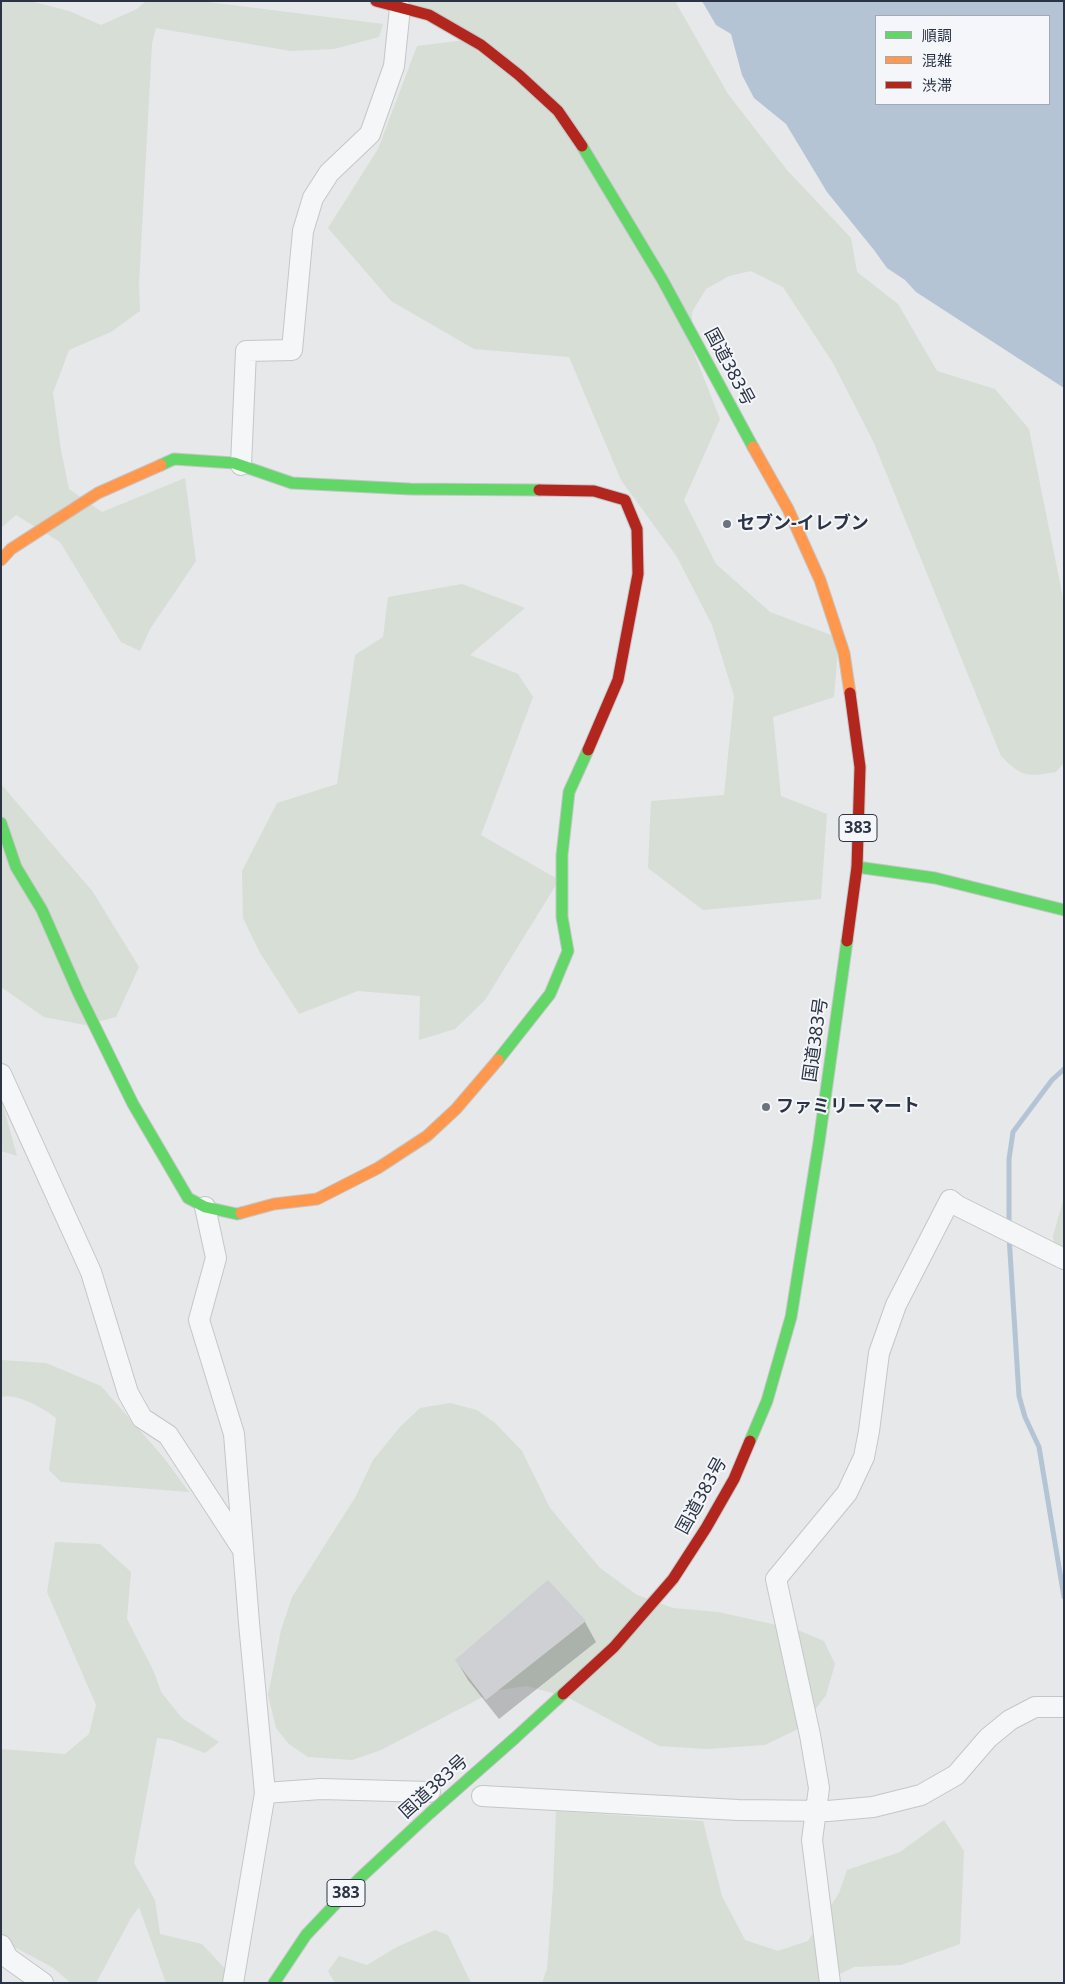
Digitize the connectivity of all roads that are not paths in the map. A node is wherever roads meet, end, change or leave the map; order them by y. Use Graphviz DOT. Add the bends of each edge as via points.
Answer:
graph roads {
  1 [pos="376,1"];
  2 [pos="400,8"];
  3 [pos="241,465"];
  4 [pos="1,560"];
  5 [pos="1,823"];
  6 [pos="857,867"];
  7 [pos="1064,910"];
  8 [pos="1,1074"];
  9 [pos="205,1207"];
  10 [pos="1064,1259"];
  11 [pos="243,1551"];
  12 [pos="1064,1707"];
  13 [pos="430,1792"];
  14 [pos="265,1793"];
  15 [pos="482,1796"];
  16 [pos="816,1811"];
  17 [pos="1,1945"];
  18 [pos="42,1983"];
  19 [pos="233,1983"];
  20 [pos="274,1983"];
  21 [pos="830,1983"];
  1 -- 2 [label="main road, 国道383号 / 383"];
  2 -- 3 [label="street" via="394,66 370,134 329,173 313,198 303,230 292,350 246,351"];
  2 -- 6 [label="main road, 国道383号 / 383" via="429,15 481,45 558,111 591,158 662,278 788,509 820,580 844,652 860,767"];
  3 -- 4 [label="main road" via="174,459 98,493 11,549"];
  3 -- 9 [label="main road" via="292,483 410,489 594,491 625,500 637,529 638,574 618,680 569,792 562,864 562,917 568,951 550,994 456,1109 427,1136 378,1168 317,1199 274,1204 237,1214"];
  5 -- 9 [label="main road" via="16,867 42,910 132,1104 188,1198"];
  6 -- 7 [label="main road, 383" via="948,881"];
  6 -- 20 [label="main road, 国道383号 / 383, bridge" via="819,1142 790,1317 767,1401 734,1479 673,1579 614,1647 360,1878 306,1935"];
  8 -- 11 [label="street" via="91,1272 128,1393 142,1418 168,1435"];
  9 -- 11 [label="street" via="216,1258 199,1320 234,1434"];
  10 -- 16 [label="street" via="950,1200 896,1305 879,1353 864,1457 847,1493 776,1579 810,1734 819,1788"];
  11 -- 14 [label="street"];
  12 -- 16 [label="street" via="1035,1708 1010,1720 988,1738 956,1775 921,1795 874,1806"];
  13 -- 14 [label="street" via="321,1788"];
  14 -- 19 [label="street"];
  15 -- 16 [label="street" via="738,1810"];
  16 -- 21 [label="street" via="812,1840"];
  17 -- 18 [label="street" via="8,1958"];
}
